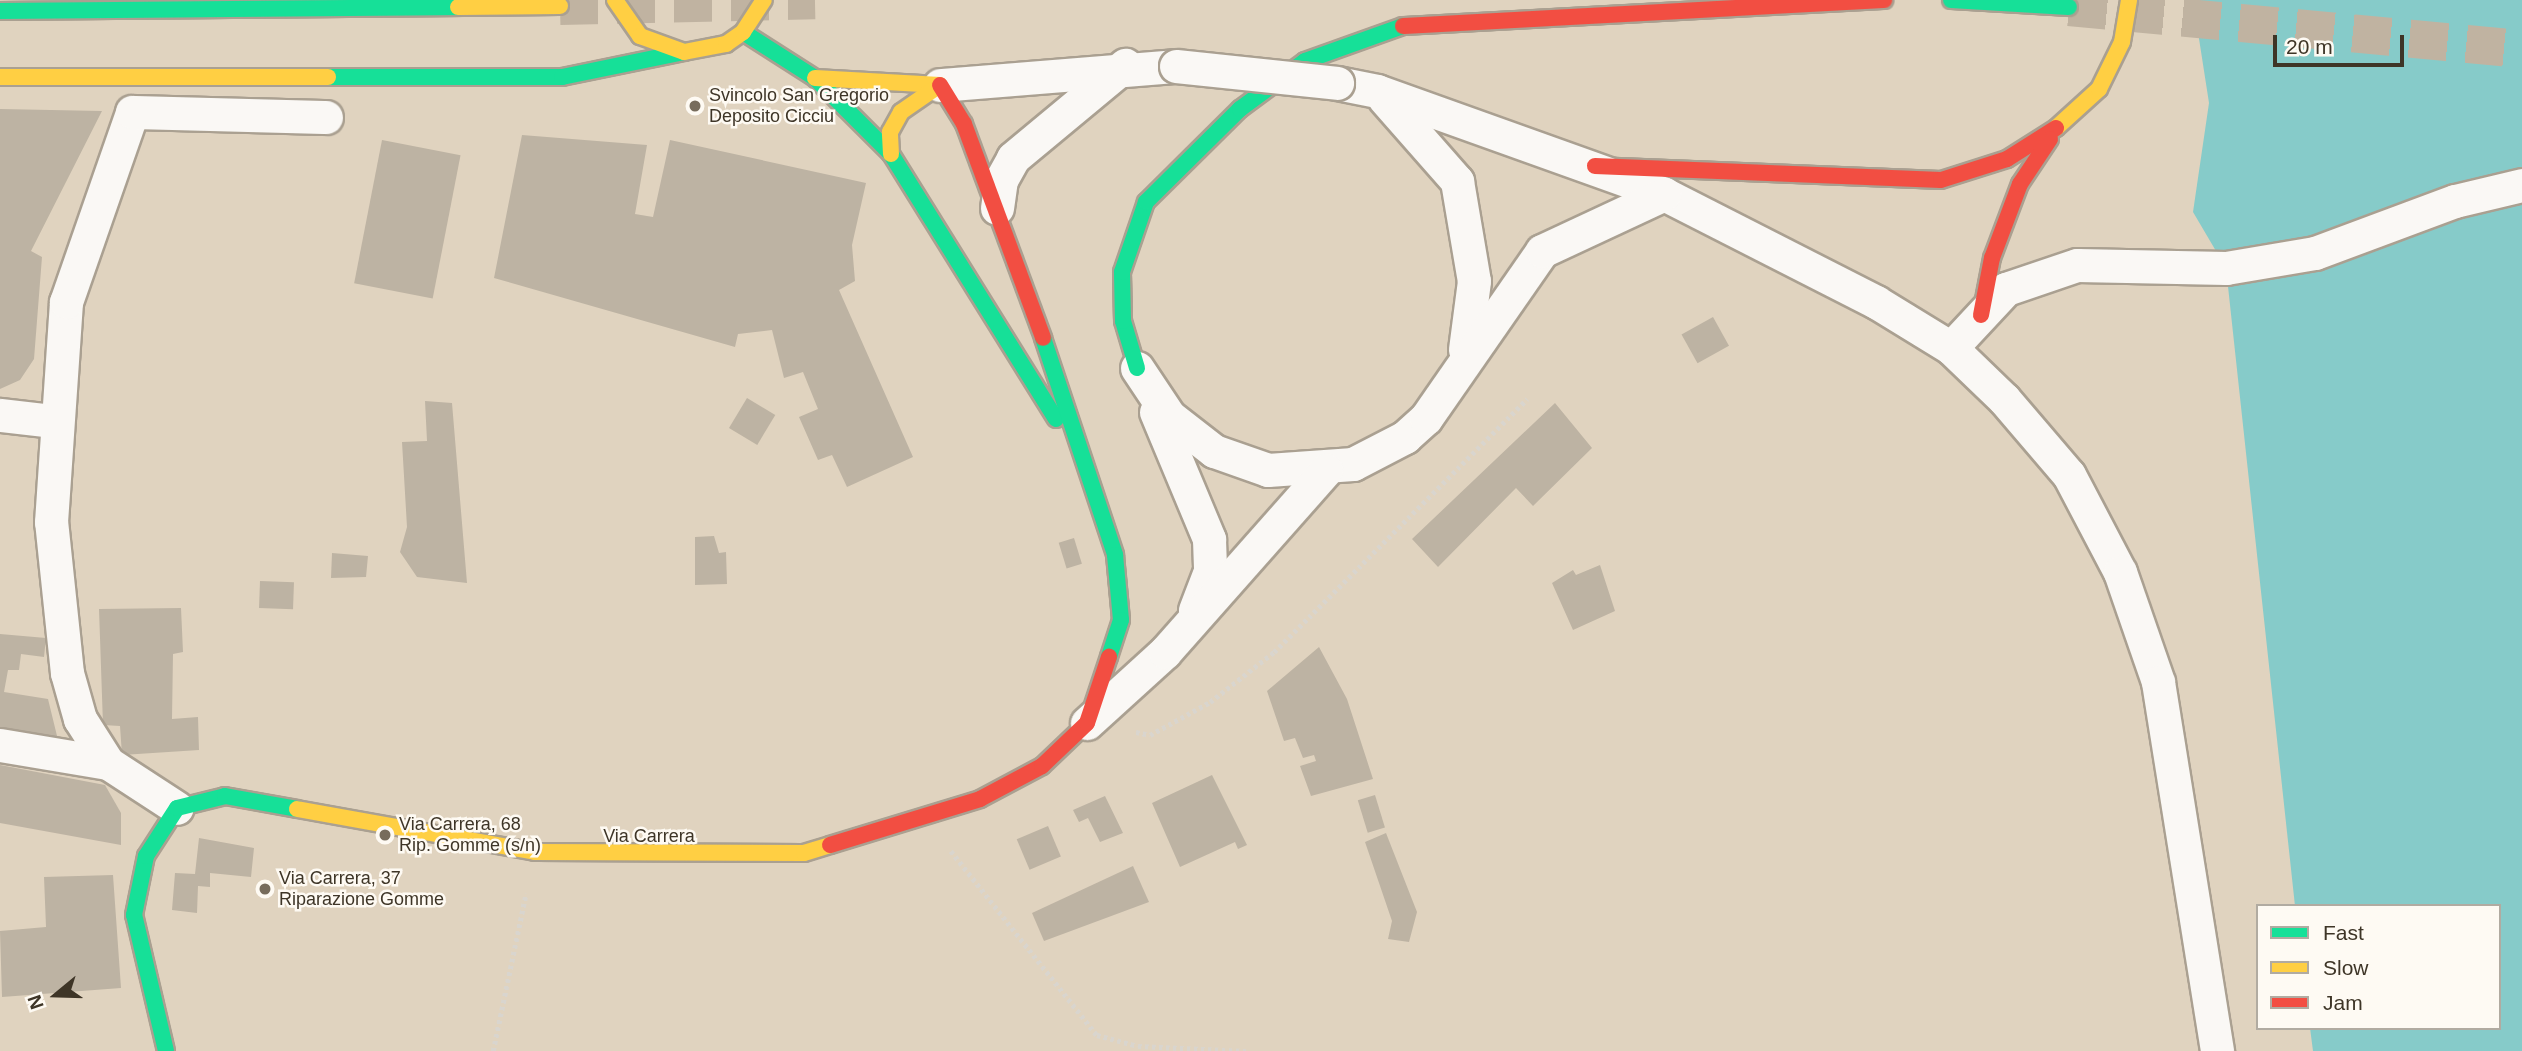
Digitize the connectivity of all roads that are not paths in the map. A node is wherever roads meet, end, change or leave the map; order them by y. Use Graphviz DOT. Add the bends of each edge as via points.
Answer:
graph roads {
  1 [pos="615,0"];
  2 [pos="764,0"];
  3 [pos="1884,0"];
  4 [pos="1951,0"];
  5 [pos="2129,0"];
  6 [pos="560,6"];
  7 [pos="2069,7"];
  8 [pos="0,10"];
  9 [pos="743,32"];
  10 [pos="684,52"];
  11 [pos="1125,65"];
  12 [pos="0,77"];
  13 [pos="815,78"];
  14 [pos="940,85"];
  15 [pos="1377,91"];
  16 [pos="326,117"];
  17 [pos="2059,126"];
  18 [pos="891,155"];
  19 [pos="1595,166"];
  20 [pos="2522,185"];
  21 [pos="1664,194"];
  22 [pos="997,208"];
  23 [pos="1981,315"];
  24 [pos="1951,348"];
  25 [pos="1460,365"];
  26 [pos="1137,368"];
  27 [pos="0,415"];
  28 [pos="53,421"];
  29 [pos="1088,468"];
  30 [pos="1326,470"];
  31 [pos="1165,652"];
  32 [pos="1087,723"];
  33 [pos="0,746"];
  34 [pos="108,762"];
  35 [pos="177,808"];
  36 [pos="166,1051"];
  37 [pos="2217,1051"];
  1 -- 10 [label="main road" via="640,36"];
  2 -- 9 [label="main road"];
  3 -- 26 [label="main road" via="1427,20 1305,61 1230,117 1146,202 1122,272 1123,321"];
  4 -- 7 [label="main road"];
  5 -- 17 [label="main road" via="2122,42 2099,89"];
  6 -- 8 [label="main road"];
  9 -- 10 [label="main road" via="726,44"];
  9 -- 13 [label="main road"];
  10 -- 12 [label="main road" via="562,76"];
  11 -- 14 [label="street"];
  11 -- 15 [label="street, bridge" via="1176,66"];
  11 -- 22 [label="street" via="1013,158 1001,180"];
  13 -- 14 [label="main road"];
  13 -- 18 [label="main road"];
  14 -- 18 [label="main road" via="901,112 890,132"];
  14 -- 22 [label="main road" via="964,124"];
  15 -- 19 [label="street"];
  15 -- 25 [label="street" via="1457,181 1474,281 1472,326"];
  16 -- 28 [label="street" via="132,112 66,302"];
  17 -- 19 [label="main road" via="2007,159 1941,180"];
  17 -- 23 [label="main road" via="2020,184 1992,258"];
  18 -- 29 [label="main road"];
  19 -- 21 [label="street"];
  20 -- 23 [label="street" via="2455,201 2315,253 2226,268 2077,265 2006,289"];
  21 -- 24 [label="street" via="1876,302"];
  21 -- 25 [label="street" via="1542,251"];
  22 -- 29 [label="main road"];
  23 -- 24 [label="street"];
  24 -- 37 [label="street" via="2069,475 2120,572 2158,682"];
  25 -- 30 [label="street" via="1433,409 1405,437"];
  26 -- 30 [label="street" via="1168,416 1214,452 1268,470"];
  26 -- 31 [label="street" via="1210,547 1200,601"];
  27 -- 28 [label="street"];
  28 -- 34 [label="street" via="51,522 67,673 80,719"];
  29 -- 32 [label="main road, Via Carrera" via="1115,555 1121,620"];
  30 -- 31 [label="street"];
  31 -- 32 [label="street"];
  32 -- 35 [label="main road, Via Carrera" via="1042,766 926,820 804,853 535,852 225,796"];
  33 -- 34 [label="street"];
  34 -- 35 [label="street"];
  35 -- 36 [label="main road" via="146,856 134,915"];
}
